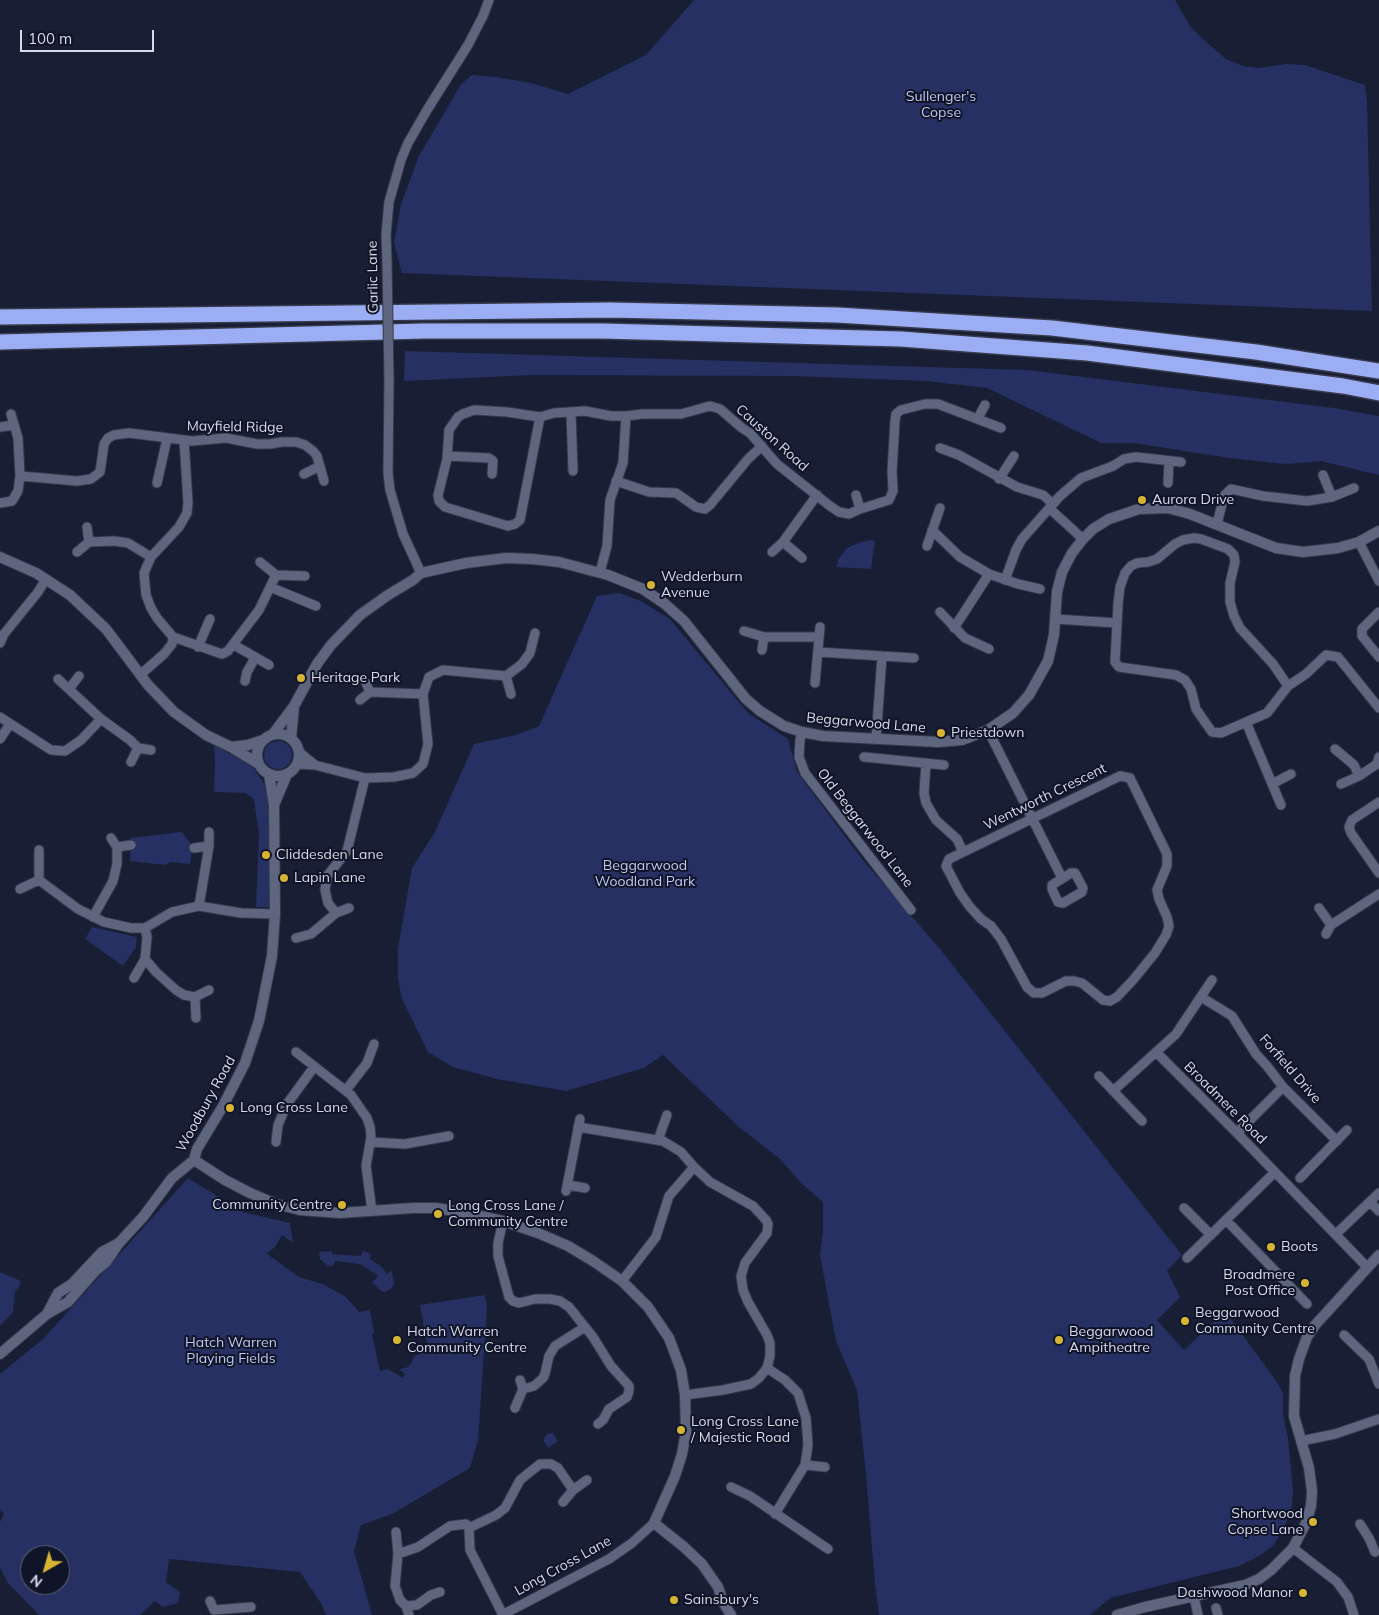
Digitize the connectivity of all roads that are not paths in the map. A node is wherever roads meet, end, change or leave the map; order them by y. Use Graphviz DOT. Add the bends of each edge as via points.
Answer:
graph roads {
  1 [pos="489,0"];
  2 [pos="0,317"];
  3 [pos="0,342"];
  4 [pos="1379,371"];
  5 [pos="1379,393"];
  6 [pos="986,405"];
  7 [pos="571,412"];
  8 [pos="11,414"];
  9 [pos="626,416"];
  10 [pos="540,417"];
  11 [pos="978,418"];
  12 [pos="14,426"];
  13 [pos="0,427"];
  14 [pos="1000,428"];
  15 [pos="167,439"];
  16 [pos="184,440"];
  17 [pos="762,446"];
  18 [pos="940,448"];
  19 [pos="447,456"];
  20 [pos="1014,456"];
  21 [pos="1169,461"];
  22 [pos="1181,462"];
  23 [pos="320,466"];
  24 [pos="574,471"];
  25 [pos="304,474"];
  26 [pos="492,474"];
  27 [pos="1323,475"];
  28 [pos="20,476"];
  29 [pos="999,479"];
  30 [pos="324,481"];
  31 [pos="616,481"];
  32 [pos="157,483"];
  33 [pos="1168,483"];
  34 [pos="1354,488"];
  35 [pos="817,495"];
  36 [pos="856,495"];
  37 [pos="1332,497"];
  38 [pos="0,503"];
  39 [pos="1051,506"];
  40 [pos="940,508"];
  41 [pos="860,509"];
  42 [pos="1217,524"];
  43 [pos="87,527"];
  44 [pos="932,530"];
  45 [pos="1379,531"];
  46 [pos="1083,539"];
  47 [pos="89,542"];
  48 [pos="783,542"];
  49 [pos="1359,542"];
  50 [pos="927,546"];
  51 [pos="76,552"];
  52 [pos="772,552"];
  53 [pos="0,557"];
  54 [pos="151,557"];
  55 [pos="802,558"];
  56 [pos="260,562"];
  57 [pos="600,572"];
  58 [pos="421,573"];
  59 [pos="989,574"];
  60 [pos="276,575"];
  61 [pos="305,576"];
  62 [pos="46,579"];
  63 [pos="1005,580"];
  64 [pos="1379,581"];
  65 [pos="270,587"];
  66 [pos="1040,589"];
  67 [pos="316,606"];
  68 [pos="940,612"];
  69 [pos="1379,612"];
  70 [pos="210,619"];
  71 [pos="1056,619"];
  72 [pos="1117,624"];
  73 [pos="820,627"];
  74 [pos="954,628"];
  75 [pos="744,631"];
  76 [pos="535,633"];
  77 [pos="173,636"];
  78 [pos="1,637"];
  79 [pos="764,637"];
  80 [pos="819,637"];
  81 [pos="234,645"];
  82 [pos="198,647"];
  83 [pos="989,649"];
  84 [pos="762,650"];
  85 [pos="818,652"];
  86 [pos="882,656"];
  87 [pos="1379,657"];
  88 [pos="255,658"];
  89 [pos="914,658"];
  90 [pos="270,665"];
  91 [pos="140,675"];
  92 [pos="79,676"];
  93 [pos="506,676"];
  94 [pos="58,679"];
  95 [pos="245,681"];
  96 [pos="815,683"];
  97 [pos="1288,686"];
  98 [pos="69,689"];
  99 [pos="423,694"];
  100 [pos="511,694"];
  101 [pos="360,700"];
  102 [pos="294,706"];
  103 [pos="1379,708"];
  104 [pos="0,717"];
  105 [pos="101,719"];
  106 [pos="1246,722"];
  107 [pos="10,724"];
  108 [pos="988,730"];
  109 [pos="802,732"];
  110 [pos="274,734"];
  111 [pos="291,738"];
  112 [pos="0,739"];
  113 [pos="876,739"];
  114 [pos="263,740"];
  115 [pos="231,746"];
  116 [pos="138,748"];
  117 [pos="1334,749"];
  118 [pos="151,750"];
  119 [pos="299,752"];
  120 [pos="864,757"];
  121 [pos="1379,757"];
  122 [pos="131,762"];
  123 [pos="926,763"];
  124 [pos="258,764"];
  125 [pos="297,764"];
  126 [pos="315,765"];
  127 [pos="944,765"];
  128 [pos="269,774"];
  129 [pos="287,774"];
  130 [pos="1291,774"];
  131 [pos="1359,776"];
  132 [pos="365,778"];
  133 [pos="1272,784"];
  134 [pos="1341,784"];
  135 [pos="1379,802"];
  136 [pos="1281,804"];
  137 [pos="274,805"];
  138 [pos="1032,820"];
  139 [pos="209,832"];
  140 [pos="110,838"];
  141 [pos="131,845"];
  142 [pos="209,846"];
  143 [pos="117,848"];
  144 [pos="194,848"];
  145 [pos="38,850"];
  146 [pos="963,852"];
  147 [pos="1379,873"];
  148 [pos="1062,878"];
  149 [pos="38,880"];
  150 [pos="20,889"];
  151 [pos="1377,896"];
  152 [pos="199,906"];
  153 [pos="1379,907"];
  154 [pos="349,908"];
  155 [pos="1319,908"];
  156 [pos="911,910"];
  157 [pos="336,913"];
  158 [pos="275,914"];
  159 [pos="93,917"];
  160 [pos="1331,925"];
  161 [pos="145,928"];
  162 [pos="1326,934"];
  163 [pos="296,938"];
  164 [pos="144,958"];
  165 [pos="134,978"];
  166 [pos="1212,980"];
  167 [pos="209,990"];
  168 [pos="194,997"];
  169 [pos="1201,997"];
  170 [pos="196,1018"];
  171 [pos="374,1044"];
  172 [pos="296,1052"];
  173 [pos="1156,1053"];
  174 [pos="314,1067"];
  175 [pos="1100,1076"];
  176 [pos="1283,1087"];
  177 [pos="346,1090"];
  178 [pos="1113,1091"];
  179 [pos="667,1115"];
  180 [pos="1142,1121"];
  181 [pos="1348,1130"];
  182 [pos="1237,1133"];
  183 [pos="449,1136"];
  184 [pos="658,1140"];
  185 [pos="1337,1141"];
  186 [pos="276,1142"];
  187 [pos="370,1142"];
  188 [pos="194,1160"];
  189 [pos="694,1167"];
  190 [pos="1275,1172"];
  191 [pos="1300,1178"];
  192 [pos="585,1188"];
  193 [pos="1379,1193"];
  194 [pos="1370,1202"];
  195 [pos="1184,1208"];
  196 [pos="372,1211"];
  197 [pos="1379,1211"];
  198 [pos="1226,1220"];
  199 [pos="503,1221"];
  200 [pos="1336,1234"];
  201 [pos="1211,1235"];
  202 [pos="1379,1254"];
  203 [pos="1187,1258"];
  204 [pos="1367,1267"];
  205 [pos="622,1281"];
  206 [pos="1307,1304"];
  207 [pos="585,1327"];
  208 [pos="1344,1335"];
  209 [pos="0,1354"];
  210 [pos="1375,1362"];
  211 [pos="767,1368"];
  212 [pos="520,1380"];
  213 [pos="1379,1384"];
  214 [pos="523,1390"];
  215 [pos="686,1395"];
  216 [pos="515,1408"];
  217 [pos="606,1416"];
  218 [pos="1379,1419"];
  219 [pos="598,1424"];
  220 [pos="612,1424"];
  221 [pos="1301,1441"];
  222 [pos="805,1465"];
  223 [pos="825,1467"];
  224 [pos="586,1480"];
  225 [pos="731,1487"];
  226 [pos="573,1490"];
  227 [pos="563,1502"];
  228 [pos="775,1514"];
  229 [pos="654,1523"];
  230 [pos="1360,1524"];
  231 [pos="469,1528"];
  232 [pos="396,1532"];
  233 [pos="1379,1534"];
  234 [pos="1370,1538"];
  235 [pos="1293,1548"];
  236 [pos="828,1550"];
  237 [pos="1375,1552"];
  238 [pos="398,1554"];
  239 [pos="440,1592"];
  240 [pos="1194,1596"];
  241 [pos="210,1601"];
  242 [pos="723,1602"];
  243 [pos="251,1607"];
  244 [pos="407,1610"];
  245 [pos="214,1613"];
  246 [pos="503,1615"];
  247 [pos="724,1615"];
  248 [pos="731,1615"];
  249 [pos="1117,1615"];
  250 [pos="1198,1615"];
  251 [pos="1354,1615"];
  1 -- 58 [label="street, Garlic Lane, bridge" via="468,45 408,143 389,202 386,235 388,473 403,534"];
  2 -- 4 [label="highway" via="610,310 837,315 1052,328 1256,352"];
  3 -- 5 [label="highway" via="424,331 603,331 901,339 1087,353"];
  6 -- 11 [label="street"];
  7 -- 9 [label="street"];
  7 -- 10 [label="street"];
  7 -- 24 [label="street"];
  8 -- 12 [label="street"];
  9 -- 17 [label="street, Causton Road" via="681,414 710,406 750,433"];
  9 -- 31 [label="street" via="623,463"];
  10 -- 19 [label="street" via="474,410 463,414 449,430"];
  10 -- 19 [label="street" via="523,513 515,524 508,526 445,507 439,501 439,488"];
  11 -- 14 [label="street, Causton Road"];
  11 -- 41 [label="street, Causton Road" via="938,404 901,410 896,414 895,422 893,491 888,500"];
  12 -- 13 [label="street"];
  12 -- 28 [label="street" via="18,438"];
  15 -- 16 [label="street, Mayfield Ridge"];
  15 -- 28 [label="street, Mayfield Ridge" via="129,433 108,438 104,444 100,472 91,479 77,481"];
  15 -- 32 [label="street, Mayfield Ridge"];
  16 -- 23 [label="street, Mayfield Ridge" via="226,438 257,444 296,442 312,451"];
  16 -- 54 [label="street" via="187,513 179,527"];
  17 -- 31 [label="street" via="705,508 696,508 676,493 649,492"];
  17 -- 35 [label="street, Causton Road" via="778,464"];
  18 -- 29 [label="street" via="959,455"];
  19 -- 26 [label="street" via="490,458 493,461"];
  20 -- 29 [label="street"];
  21 -- 22 [label="street"];
  21 -- 33 [label="street"];
  21 -- 39 [label="street" via="1136,457 1124,460 1081,478"];
  23 -- 25 [label="street"];
  23 -- 30 [label="street, Mayfield Ridge"];
  27 -- 37 [label="street"];
  28 -- 38 [label="street" via="15,497 12,501"];
  29 -- 39 [label="street" via="1043,496"];
  31 -- 57 [label="street" via="610,500 607,546"];
  34 -- 37 [label="street"];
  35 -- 41 [label="street, Causton Road" via="839,512 849,514"];
  35 -- 48 [label="street"];
  36 -- 41 [label="street"];
  37 -- 42 [label="street" via="1307,501 1231,489 1224,496"];
  39 -- 46 [label="street"];
  39 -- 63 [label="street" via="1022,539"];
  40 -- 44 [label="street"];
  42 -- 46 [label="street, Beggarwood Lane" via="1178,510 1139,509 1109,519"];
  42 -- 49 [label="street, Beggarwood Lane" via="1276,548 1292,551 1324,550"];
  43 -- 47 [label="street"];
  44 -- 50 [label="street"];
  44 -- 59 [label="street" via="960,557"];
  45 -- 49 [label="street, Beggarwood Lane"];
  46 -- 71 [label="street, Beggarwood Lane" via="1062,572"];
  47 -- 51 [label="street"];
  47 -- 54 [label="street" via="128,543"];
  48 -- 52 [label="street"];
  48 -- 55 [label="street"];
  49 -- 64 [label="street"];
  53 -- 62 [label="street"];
  54 -- 77 [label="street" via="144,574 146,595 154,614"];
  56 -- 60 [label="street"];
  57 -- 58 [label="street, Beggarwood Lane" via="546,560 506,558"];
  57 -- 109 [label="street, Beggarwood Lane" via="643,589 665,604 684,621 754,706 776,722"];
  58 -- 102 [label="street, Beggarwood Lane" via="371,606 344,630 317,664"];
  59 -- 63 [label="street"];
  59 -- 74 [label="street"];
  60 -- 61 [label="street"];
  60 -- 65 [label="street"];
  62 -- 78 [label="street"];
  62 -- 91 [label="street" via="98,620"];
  63 -- 66 [label="street"];
  65 -- 67 [label="street"];
  65 -- 81 [label="street" via="259,610"];
  68 -- 74 [label="street"];
  69 -- 87 [label="street" via="1362,628 1362,636"];
  70 -- 82 [label="street"];
  71 -- 72 [label="street"];
  71 -- 108 [label="street, Beggarwood Lane" via="1048,661 1034,688 1019,708"];
  72 -- 97 [label="street" via="1120,587 1131,566 1157,558 1183,540 1202,539 1234,555 1230,602 1234,616 1240,628"];
  72 -- 106 [label="street" via="1115,662 1119,667 1176,675 1185,680 1192,689 1196,709 1212,732 1221,733"];
  73 -- 80 [label="street"];
  74 -- 83 [label="street" via="965,638"];
  75 -- 79 [label="street"];
  76 -- 93 [label="street" via="530,653"];
  77 -- 82 [label="street"];
  77 -- 91 [label="street" via="172,644 164,654"];
  79 -- 80 [label="street"];
  79 -- 84 [label="street"];
  80 -- 85 [label="street"];
  81 -- 82 [label="street" via="222,654"];
  81 -- 88 [label="street"];
  85 -- 86 [label="street"];
  85 -- 96 [label="street"];
  86 -- 89 [label="street"];
  86 -- 113 [label="street"];
  88 -- 90 [label="street"];
  88 -- 95 [label="street" via="246,672"];
  91 -- 115 [label="street" via="156,695 185,720 206,735"];
  92 -- 98 [label="street"];
  93 -- 99 [label="street" via="443,670 429,677"];
  93 -- 100 [label="street"];
  94 -- 98 [label="street"];
  97 -- 103 [label="street" via="1326,655 1332,655 1338,657"];
  97 -- 106 [label="street" via="1267,713"];
  98 -- 105 [label="street"];
  99 -- 101 [label="street" via="368,687"];
  99 -- 132 [label="street" via="428,744 423,764 413,773"];
  102 -- 110 [label="street, Beggarwood Lane"];
  102 -- 111 [label="street, Beggarwood Lane"];
  104 -- 107 [label="street"];
  105 -- 107 [label="street" via="65,751 51,750"];
  105 -- 116 [label="street"];
  106 -- 133 [label="street"];
  107 -- 112 [label="street"];
  108 -- 113 [label="street, Beggarwood Lane" via="950,742"];
  108 -- 138 [label="street"];
  109 -- 113 [label="street, Beggarwood Lane"];
  109 -- 156 [label="street, Old Beggarwood Lane" via="799,757 805,773"];
  110 -- 111 [label="street"];
  110 -- 114 [label="street"];
  111 -- 119 [label="street"];
  114 -- 115 [label="street"];
  114 -- 124 [label="street" via="257,752"];
  115 -- 124 [label="street"];
  116 -- 118 [label="street"];
  116 -- 122 [label="street"];
  117 -- 131 [label="street" via="1354,765"];
  119 -- 125 [label="street"];
  119 -- 126 [label="street"];
  120 -- 123 [label="street"];
  121 -- 131 [label="street" via="1377,764"];
  123 -- 127 [label="street"];
  123 -- 146 [label="street" via="926,803"];
  124 -- 128 [label="street"];
  125 -- 126 [label="street"];
  125 -- 129 [label="street"];
  126 -- 132 [label="street"];
  128 -- 129 [label="street"];
  128 -- 137 [label="street, Woodbury Road"];
  129 -- 137 [label="street, Woodbury Road"];
  130 -- 133 [label="street"];
  131 -- 134 [label="street"];
  132 -- 157 [label="street" via="347,851 327,876 325,890 328,903"];
  133 -- 136 [label="street"];
  135 -- 147 [label="street" via="1352,820 1349,827"];
  137 -- 158 [label="street, Woodbury Road"];
  138 -- 146 [label="street, Wentworth Crescent"];
  138 -- 146 [label="street, Wentworth Crescent" via="1120,776 1130,778 1167,854 1167,866 1157,890 1169,926 1166,935 1133,980 1110,1001 1103,1000 1082,983 1074,981 1042,993 1034,993 1026,987 1001,939 970,907 946,866 949,859"];
  138 -- 148 [label="street"];
  139 -- 142 [label="street"];
  140 -- 143 [label="street"];
  141 -- 143 [label="street"];
  142 -- 144 [label="street"];
  142 -- 152 [label="street"];
  143 -- 159 [label="street" via="113,881"];
  145 -- 149 [label="street"];
  149 -- 150 [label="street"];
  149 -- 159 [label="street"];
  151 -- 153 [label="street"];
  151 -- 160 [label="street"];
  152 -- 158 [label="street" via="241,913"];
  152 -- 161 [label="street" via="172,912"];
  154 -- 157 [label="street"];
  155 -- 160 [label="street"];
  157 -- 163 [label="street" via="310,934"];
  158 -- 188 [label="street, Woodbury Road" via="270,975 253,1042 223,1106 197,1148"];
  159 -- 161 [label="street" via="118,926"];
  160 -- 162 [label="street"];
  161 -- 164 [label="street"];
  164 -- 165 [label="street"];
  164 -- 168 [label="street" via="176,990"];
  166 -- 169 [label="street"];
  167 -- 168 [label="street"];
  168 -- 170 [label="street"];
  169 -- 173 [label="street" via="1176,1034"];
  169 -- 176 [label="street, Forfield Drive" via="1232,1016 1256,1054"];
  171 -- 177 [label="street" via="367,1063"];
  172 -- 174 [label="street"];
  173 -- 178 [label="street"];
  173 -- 182 [label="street, Broadmere Road"];
  174 -- 177 [label="street"];
  174 -- 186 [label="street" via="287,1104 278,1125"];
  175 -- 178 [label="street"];
  176 -- 182 [label="street"];
  176 -- 185 [label="street, Forfield Drive"];
  177 -- 187 [label="street" via="367,1118"];
  178 -- 180 [label="street"];
  179 -- 184 [label="street"];
  181 -- 185 [label="street"];
  182 -- 190 [label="street, Broadmere Road"];
  183 -- 187 [label="street" via="405,1144"];
  184 -- 189 [label="street" via="676,1149"];
  184 -- 192 [label="street" via="579,1123 567,1188"];
  185 -- 191 [label="street"];
  187 -- 196 [label="street" via="366,1166"];
  188 -- 196 [label="street, Long Cross Lane" via="237,1187 276,1204 318,1213"];
  188 -- 209 [label="street, Woodbury Road" via="172,1178 106,1262 68,1302 47,1314"];
  189 -- 205 [label="street" via="669,1196 656,1237"];
  189 -- 211 [label="street" via="710,1182 753,1206 766,1220 767,1233 745,1263 741,1276 748,1302 770,1343"];
  190 -- 198 [label="street"];
  190 -- 200 [label="street, Broadmere Road"];
  193 -- 194 [label="street"];
  194 -- 197 [label="street"];
  194 -- 200 [label="street"];
  195 -- 201 [label="street"];
  196 -- 199 [label="street, Long Cross Lane" via="436,1208"];
  198 -- 201 [label="street"];
  198 -- 206 [label="street"];
  199 -- 205 [label="street, Long Cross Lane" via="562,1243"];
  199 -- 207 [label="street" via="498,1256 509,1297 519,1302 545,1298 560,1301 573,1310"];
  200 -- 204 [label="street, Broadmere Road"];
  201 -- 203 [label="street"];
  202 -- 204 [label="street"];
  204 -- 221 [label="street" via="1316,1324 1303,1346 1295,1376 1294,1404"];
  205 -- 215 [label="street, Long Cross Lane" via="648,1307 669,1338"];
  207 -- 214 [label="street" via="555,1346 543,1378"];
  207 -- 217 [label="street" via="629,1389 627,1397 609,1408"];
  208 -- 210 [label="street"];
  210 -- 213 [label="street"];
  211 -- 215 [label="street" via="748,1385"];
  211 -- 222 [label="street" via="790,1384 801,1399 808,1445"];
  212 -- 214 [label="street"];
  214 -- 216 [label="street"];
  215 -- 229 [label="street, Long Cross Lane" via="686,1432 682,1454"];
  217 -- 219 [label="street"];
  217 -- 220 [label="street"];
  218 -- 221 [label="street"];
  221 -- 235 [label="street" via="1309,1468 1312,1499 1306,1522"];
  222 -- 223 [label="street"];
  222 -- 228 [label="street"];
  224 -- 226 [label="street"];
  225 -- 228 [label="street" via="752,1493"];
  226 -- 227 [label="street"];
  226 -- 231 [label="street" via="558,1468 540,1464 520,1480 505,1508"];
  228 -- 236 [label="street"];
  229 -- 242 [label="street" via="702,1564 718,1587"];
  229 -- 246 [label="street, Long Cross Lane" via="609,1559"];
  230 -- 234 [label="street"];
  231 -- 238 [label="street" via="466,1524 450,1526 418,1547"];
  231 -- 246 [label="street" via="470,1550"];
  232 -- 238 [label="street"];
  233 -- 234 [label="street"];
  234 -- 237 [label="street"];
  235 -- 240 [label="street" via="1258,1579"];
  235 -- 251 [label="street" via="1337,1582 1348,1597"];
  238 -- 244 [label="street" via="395,1586"];
  239 -- 244 [label="street"];
  240 -- 249 [label="street"];
  240 -- 250 [label="street"];
  241 -- 245 [label="street"];
  242 -- 247 [label="street"];
  242 -- 248 [label="street"];
  243 -- 245 [label="street"];
}
